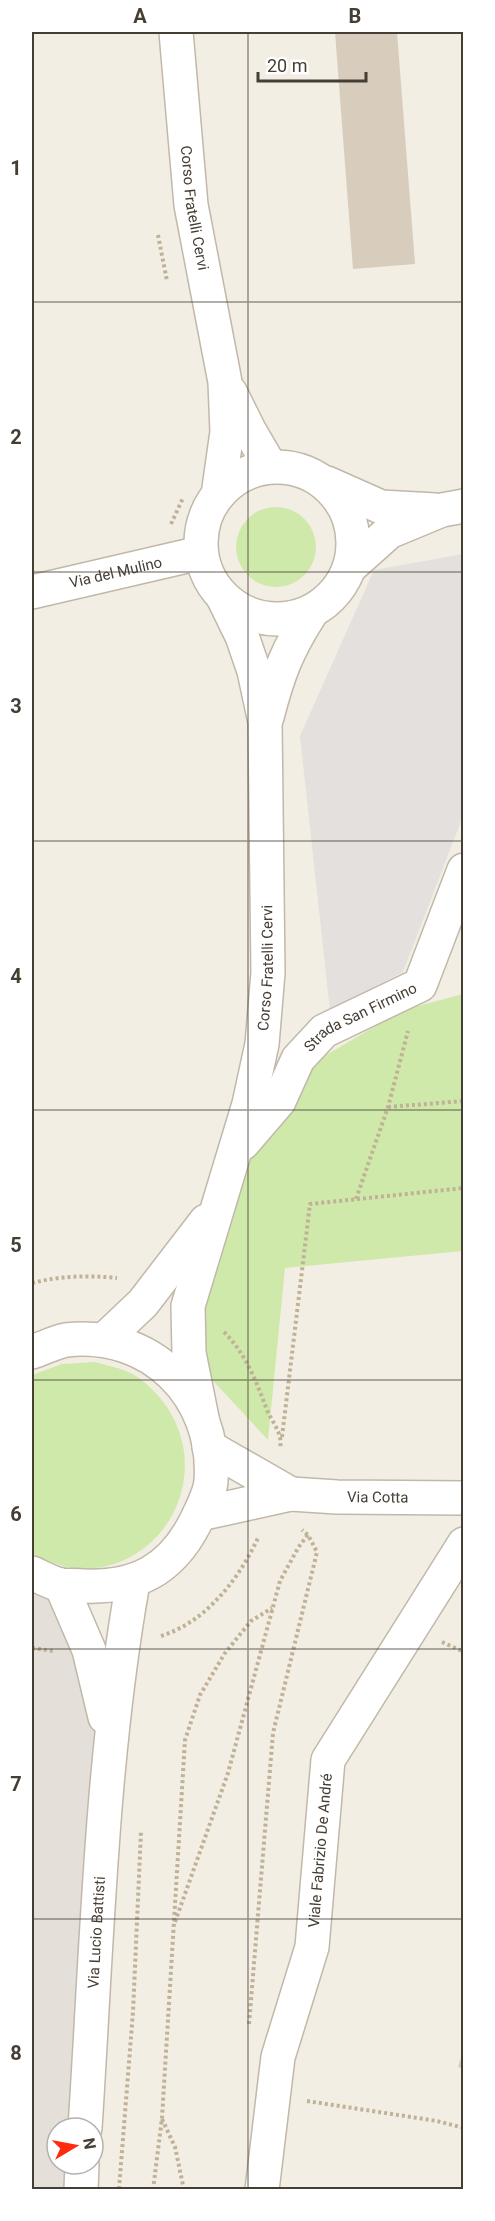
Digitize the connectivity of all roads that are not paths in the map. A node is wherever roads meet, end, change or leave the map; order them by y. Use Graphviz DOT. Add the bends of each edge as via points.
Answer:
graph roads {
  1 [pos="176,32"];
  2 [pos="225,382"];
  3 [pos="270,466"];
  4 [pos="325,483"];
  5 [pos="218,495"];
  6 [pos="453,508"];
  7 [pos="185,557"];
  8 [pos="351,566"];
  9 [pos="32,592"];
  10 [pos="223,597"];
  11 [pos="311,613"];
  12 [pos="266,722"];
  13 [pos="464,870"];
  14 [pos="236,1151"];
  15 [pos="216,1208"];
  16 [pos="104,1340"];
  17 [pos="32,1353"];
  18 [pos="206,1432"];
  19 [pos="291,1494"];
  20 [pos="464,1498"];
  21 [pos="200,1514"];
  22 [pos="456,1561"];
  23 [pos="46,1579"];
  24 [pos="133,1582"];
  25 [pos="110,1737"];
  26 [pos="86,2116"];
  27 [pos="262,2190"];
  1 -- 2 [label="street, Corso Fratelli Cervi" via="191,205"];
  2 -- 3 [label="street, Corso Fratelli Cervi"];
  2 -- 5 [label="street, Corso Fratelli Cervi" via="227,432"];
  3 -- 4 [label="street" via="299,469"];
  3 -- 5 [label="street" via="238,477"];
  4 -- 6 [label="street" via="381,507"];
  4 -- 8 [label="street" via="349,516 354,540"];
  5 -- 7 [label="street"];
  6 -- 8 [label="street" via="389,532"];
  7 -- 9 [label="street, Via del Mulino"];
  7 -- 10 [label="street"];
  8 -- 11 [label="street" via="342,585"];
  10 -- 11 [label="street" via="238,609 261,618 288,620"];
  10 -- 12 [label="street, Corso Fratelli Cervi" via="254,671"];
  11 -- 12 [label="street, Corso Fratelli Cervi" via="277,675"];
  12 -- 14 [label="street, Corso Fratelli Cervi" via="268,974 262,1044"];
  13 -- 14 [label="street, Strada San Firmino" via="420,985 324,1031 297,1059 279,1101"];
  14 -- 15 [label="street, Corso Fratelli Cervi"];
  15 -- 16 [label="street, Corso Fratelli Cervi" via="143,1303"];
  15 -- 18 [label="street, Corso Fratelli Cervi" via="188,1306 189,1353"];
  16 -- 17 [label="street" via="64,1341"];
  16 -- 18 [label="street" via="139,1350 168,1369 189,1393"];
  18 -- 19 [label="street, Via Cotta"];
  18 -- 21 [label="street, Corso Fratelli Cervi" via="211,1482"];
  19 -- 20 [label="street, Via Cotta"];
  19 -- 21 [label="street, Via Cotta"];
  21 -- 24 [label="street, Corso Fratelli Cervi" via="184,1543 158,1569"];
  22 -- 27 [label="street, Viale Fabrizio De André" via="328,1760 312,1947 278,2057"];
  23 -- 24 [label="street" via="101,1586"];
  23 -- 25 [label="street, Via Lucio Battisti" via="81,1628"];
  24 -- 25 [label="street, Via Lucio Battisti"];
  25 -- 26 [label="street, Via Lucio Battisti"];
}
